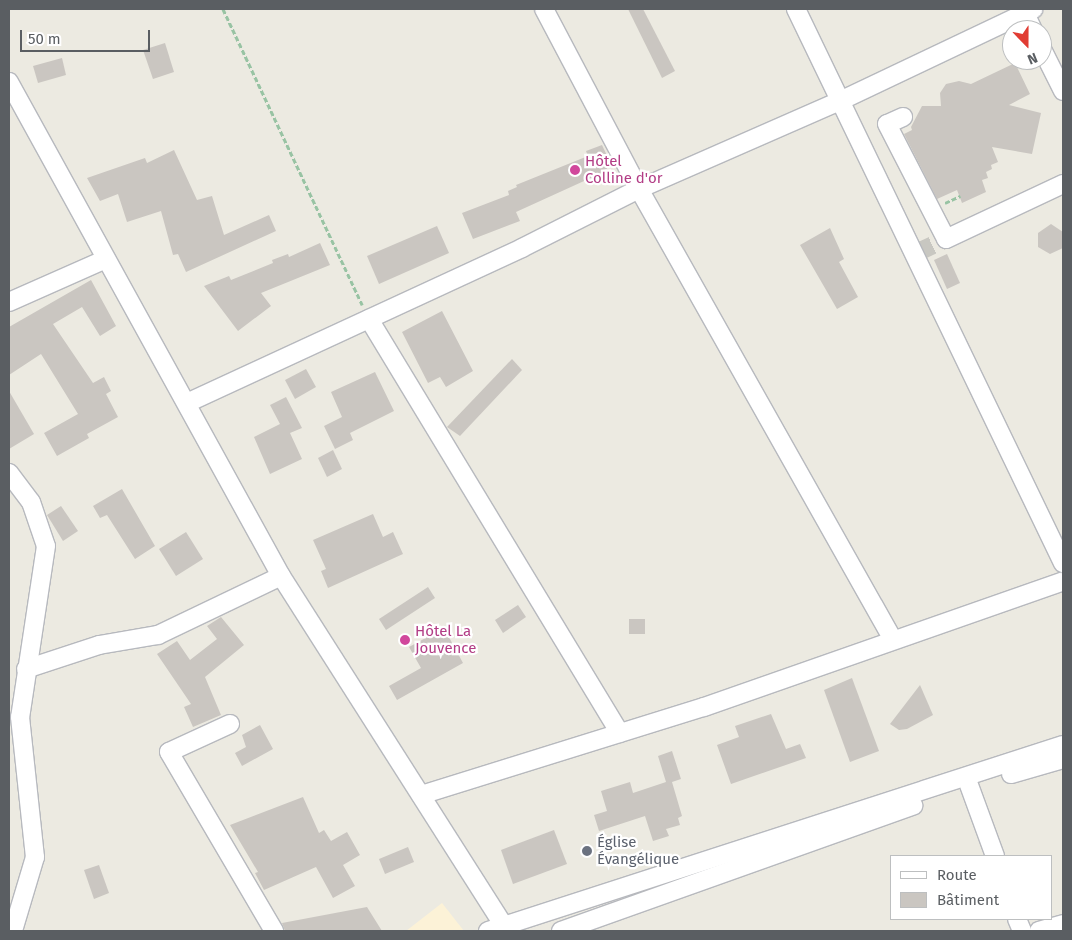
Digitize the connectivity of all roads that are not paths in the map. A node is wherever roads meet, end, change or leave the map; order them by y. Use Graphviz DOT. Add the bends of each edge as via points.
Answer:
graph roads {
  1 [pos="544,9"];
  2 [pos="796,9"];
  3 [pos="1029,11"];
  4 [pos="1052,68"];
  5 [pos="9,82"];
  6 [pos="1063,91"];
  7 [pos="842,100"];
  8 [pos="903,117"];
  9 [pos="639,189"];
  10 [pos="1062,189"];
  11 [pos="104,260"];
  12 [pos="9,302"];
  13 [pos="369,319"];
  14 [pos="187,403"];
  15 [pos="9,473"];
  16 [pos="1063,563"];
  17 [pos="281,576"];
  18 [pos="1063,581"];
  19 [pos="892,638"];
  20 [pos="26,669"];
  21 [pos="230,724"];
  22 [pos="620,733"];
  23 [pos="1063,744"];
  24 [pos="1063,758"];
  25 [pos="970,786"];
  26 [pos="421,795"];
  27 [pos="995,855"];
  28 [pos="1063,924"];
  29 [pos="500,930"];
  30 [pos="13,931"];
  31 [pos="274,931"];
  32 [pos="561,931"];
  33 [pos="1039,931"];
  1 -- 9 [label="street"];
  2 -- 7 [label="street"];
  3 -- 7 [label="street"];
  4 -- 6 [label="street"];
  5 -- 11 [label="street"];
  7 -- 9 [label="street"];
  7 -- 16 [label="street"];
  8 -- 10 [label="street" via="887,124 946,239"];
  9 -- 13 [label="street"];
  9 -- 19 [label="street"];
  11 -- 12 [label="street"];
  11 -- 14 [label="street"];
  13 -- 14 [label="street"];
  13 -- 22 [label="street"];
  14 -- 17 [label="street"];
  15 -- 20 [label="street" via="31,502 46,546"];
  17 -- 20 [label="street" via="158,635 99,646"];
  17 -- 26 [label="street"];
  18 -- 19 [label="street"];
  19 -- 22 [label="street" via="704,707"];
  20 -- 30 [label="street" via="20,717 34,856"];
  21 -- 31 [label="street" via="168,752"];
  22 -- 26 [label="street"];
  23 -- 29 [label="street"];
  24 -- 25 [label="street"];
  25 -- 27 [label="street"];
  25 -- 32 [label="street"];
  26 -- 29 [label="street"];
  28 -- 33 [label="street"];
}
